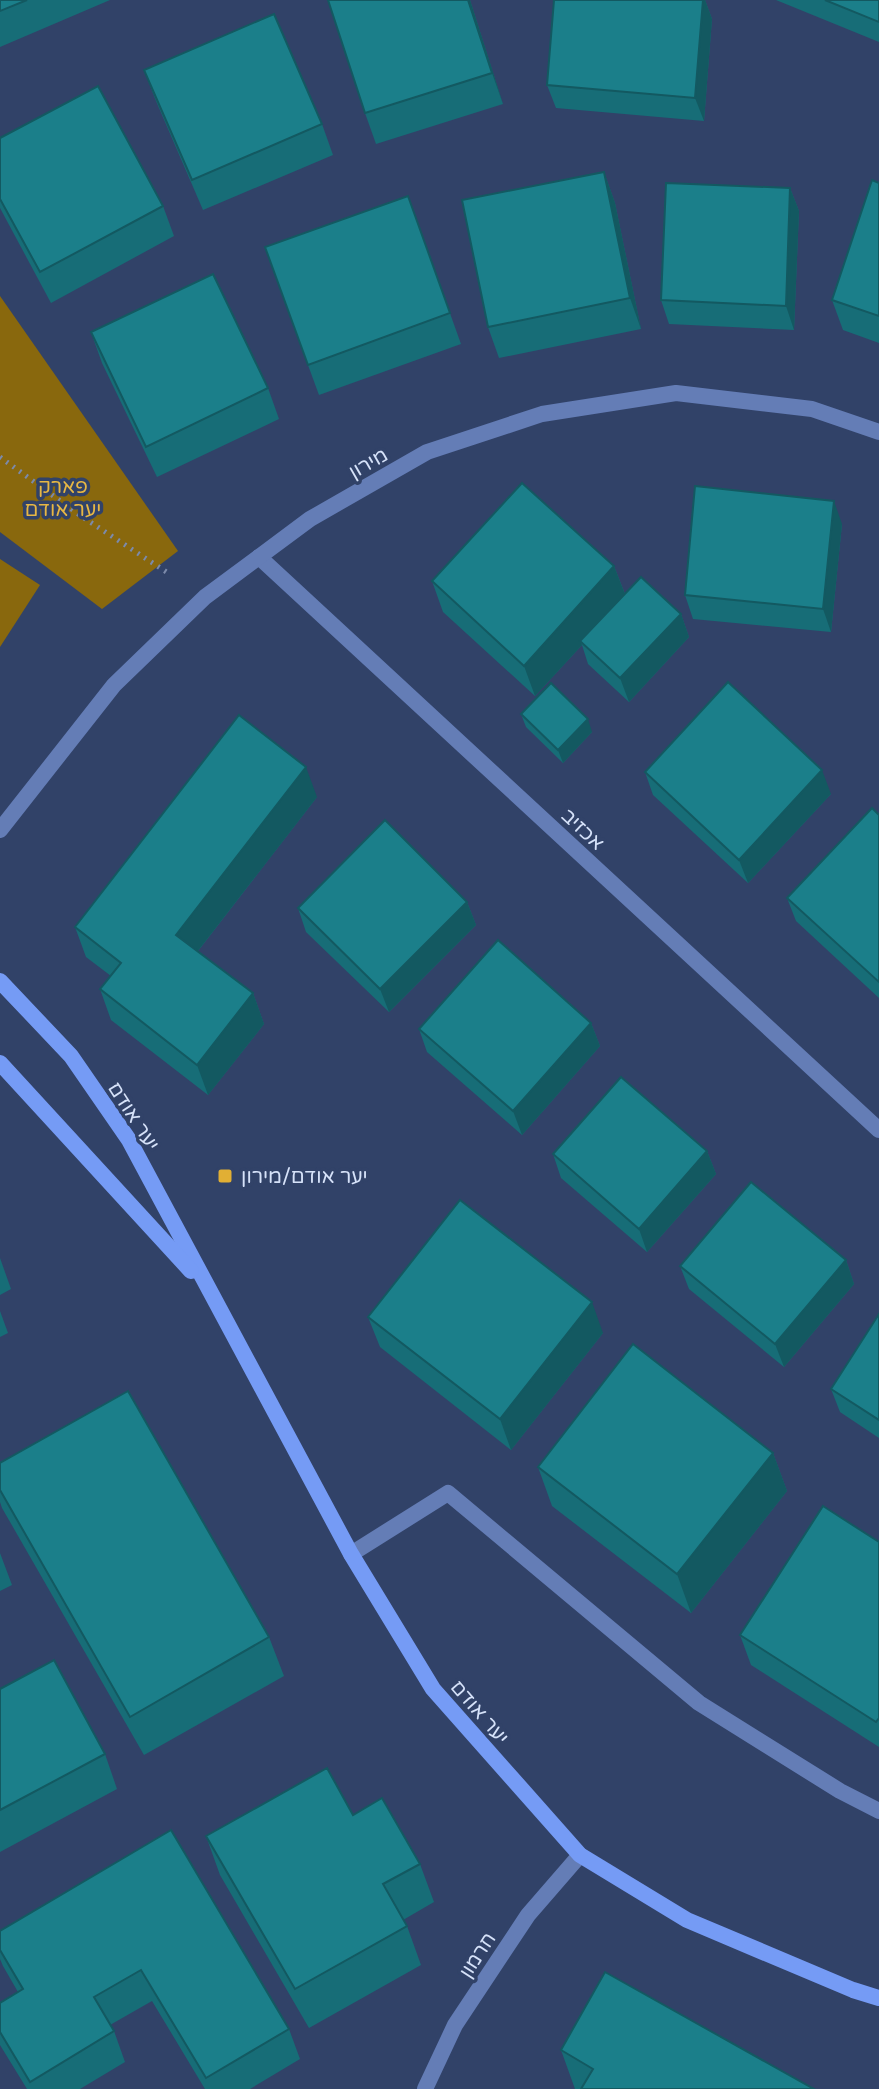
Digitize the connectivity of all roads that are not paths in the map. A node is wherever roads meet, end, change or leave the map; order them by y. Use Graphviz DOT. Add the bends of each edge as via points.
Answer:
graph roads {
  1 [pos="879,432"];
  2 [pos="259,557"];
  3 [pos="0,830"];
  4 [pos="0,981"];
  5 [pos="0,1063"];
  6 [pos="879,1130"];
  7 [pos="209,1290"];
  8 [pos="351,1554"];
  9 [pos="879,1811"];
  10 [pos="580,1855"];
  11 [pos="879,1998"];
  12 [pos="425,2089"];
  1 -- 2 [label="street, מירון" via="812,409 676,393 542,414 427,452 310,519"];
  2 -- 3 [label="street, מירון" via="205,597 114,685"];
  2 -- 6 [label="street, אכזיב"];
  4 -- 7 [label="street, יער אודם" via="71,1056 129,1140"];
  5 -- 7 [label="street, יער אודם"];
  7 -- 8 [label="street, יער אודם"];
  8 -- 9 [label="street" via="448,1493 699,1703"];
  8 -- 10 [label="street, יער אודם" via="433,1689"];
  10 -- 11 [label="street, יער אודם" via="687,1920"];
  10 -- 12 [label="street, חרמון" via="528,1915 455,2025"];
}
